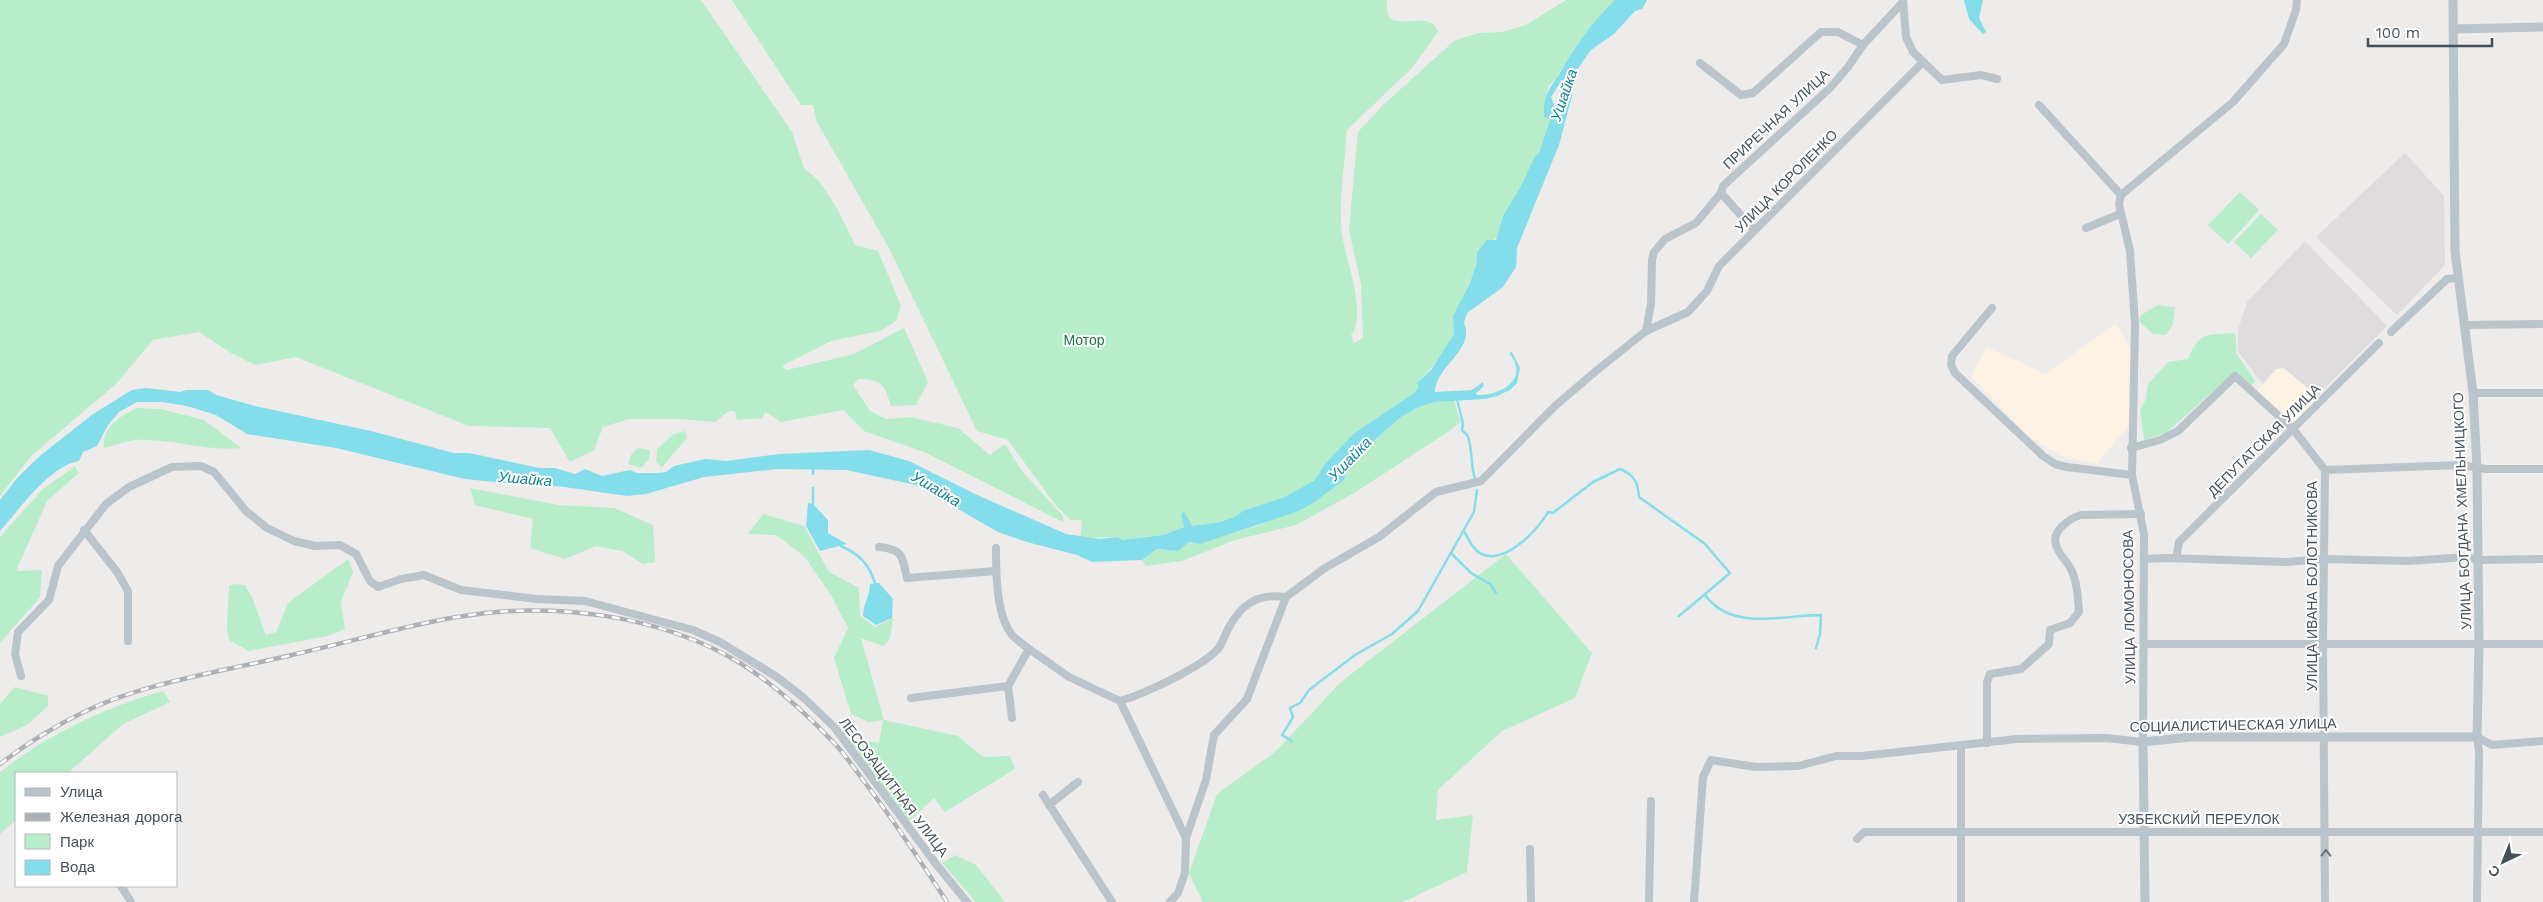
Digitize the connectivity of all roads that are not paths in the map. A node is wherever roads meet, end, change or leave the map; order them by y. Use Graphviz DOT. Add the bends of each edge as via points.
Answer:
graph roads {
  1 [pos="2297,0"];
  2 [pos="2453,0"];
  3 [pos="1903,1"];
  4 [pos="2543,26"];
  5 [pos="2452,29"];
  6 [pos="1863,45"];
  7 [pos="1923,62"];
  8 [pos="1700,63"];
  9 [pos="1997,79"];
  10 [pos="2039,105"];
  11 [pos="1721,193"];
  12 [pos="2121,195"];
  13 [pos="2120,214"];
  14 [pos="2086,228"];
  15 [pos="1754,230"];
  16 [pos="2459,278"];
  17 [pos="1992,308"];
  18 [pos="2543,324"];
  19 [pos="2465,325"];
  20 [pos="1646,331"];
  21 [pos="2391,332"];
  22 [pos="2379,343"];
  23 [pos="2473,393"];
  24 [pos="2543,393"];
  25 [pos="2293,429"];
  26 [pos="2131,448"];
  27 [pos="2477,468"];
  28 [pos="2543,469"];
  29 [pos="2325,470"];
  30 [pos="2132,475"];
  31 [pos="2141,514"];
  32 [pos="84,530"];
  33 [pos="879,547"];
  34 [pos="996,548"];
  35 [pos="2176,558"];
  36 [pos="2324,559"];
  37 [pos="2144,560"];
  38 [pos="2478,560"];
  39 [pos="2543,560"];
  40 [pos="996,571"];
  41 [pos="1286,597"];
  42 [pos="128,641"];
  43 [pos="2323,642"];
  44 [pos="2145,644"];
  45 [pos="2543,644"];
  46 [pos="2479,646"];
  47 [pos="1028,649"];
  48 [pos="21,676"];
  49 [pos="1008,686"];
  50 [pos="911,698"];
  51 [pos="1120,701"];
  52 [pos="1012,718"];
  53 [pos="2477,737"];
  54 [pos="2324,738"];
  55 [pos="2543,741"];
  56 [pos="2143,742"];
  57 [pos="1987,743"];
  58 [pos="1962,746"];
  59 [pos="1078,782"];
  60 [pos="1043,794"];
  61 [pos="1651,801"];
  62 [pos="1049,804"];
  63 [pos="2145,831"];
  64 [pos="2326,832"];
  65 [pos="2543,832"];
  66 [pos="2476,833"];
  67 [pos="1961,834"];
  68 [pos="1186,838"];
  69 [pos="1857,839"];
  70 [pos="1530,849"];
  71 [pos="122,887"];
  72 [pos="131,902"];
  73 [pos="968,902"];
  74 [pos="1112,902"];
  75 [pos="1170,902"];
  76 [pos="1531,902"];
  77 [pos="1649,902"];
  78 [pos="1694,902"];
  79 [pos="1960,902"];
  80 [pos="2145,902"];
  81 [pos="2325,902"];
  82 [pos="2477,902"];
  1 -- 12 [label="street" via="2284,44 2233,102"];
  2 -- 5 [label="street, УЛИЦА БОГДАНА ХМЕЛЬНИЦКОГО"];
  3 -- 6 [label="street, ПРИРЕЧНАЯ УЛИЦА"];
  3 -- 7 [label="street" via="1906,38"];
  4 -- 5 [label="street"];
  5 -- 16 [label="street, УЛИЦА БОГДАНА ХМЕЛЬНИЦКОГО" via="2455,251"];
  6 -- 8 [label="street" via="1838,32 1822,32 1753,93 1744,96"];
  6 -- 11 [label="street, ПРИРЕЧНАЯ УЛИЦА" via="1831,86 1723,186"];
  7 -- 9 [label="street" via="1942,80 1981,76"];
  7 -- 15 [label="street, УЛИЦА КОРОЛЕНКО"];
  10 -- 12 [label="street"];
  11 -- 15 [label="street"];
  11 -- 20 [label="street, ПРИРЕЧНАЯ УЛИЦА" via="1696,223 1665,239 1654,252 1652,304"];
  12 -- 13 [label="street, УЛИЦА ЛОМОНОСОВА"];
  13 -- 14 [label="street"];
  13 -- 26 [label="street, УЛИЦА ЛОМОНОСОВА" via="2130,251 2135,324"];
  15 -- 20 [label="street, УЛИЦА КОРОЛЕНКО" via="1719,266 1698,302 1688,312"];
  16 -- 19 [label="street, УЛИЦА БОГДАНА ХМЕЛЬНИЦКОГО"];
  16 -- 21 [label="street" via="2447,279"];
  17 -- 30 [label="street" via="1952,356 1951,365 1955,373 2055,464"];
  18 -- 19 [label="street"];
  19 -- 23 [label="street, УЛИЦА БОГДАНА ХМЕЛЬНИЦКОГО"];
  20 -- 41 [label="street, УЛИЦА КОРОЛЕНКО" via="1555,406 1481,481 1436,492 1379,537 1325,568"];
  22 -- 25 [label="street, ДЕПУТАТСКАЯ УЛИЦА"];
  23 -- 24 [label="street"];
  23 -- 27 [label="street, УЛИЦА БОГДАНА ХМЕЛЬНИЦКОГО"];
  25 -- 26 [label="street, УЛИЦА ИВАНА БОЛОТНИКОВА" via="2235,376 2178,431"];
  25 -- 29 [label="street, УЛИЦА ИВАНА БОЛОТНИКОВА"];
  25 -- 35 [label="street, ДЕПУТАТСКАЯ УЛИЦА" via="2179,542"];
  26 -- 30 [label="street, УЛИЦА ЛОМОНОСОВА"];
  27 -- 28 [label="street"];
  27 -- 29 [label="street"];
  27 -- 38 [label="street, УЛИЦА БОГДАНА ХМЕЛЬНИЦКОГО"];
  29 -- 36 [label="street, УЛИЦА ИВАНА БОЛОТНИКОВА"];
  30 -- 31 [label="street, УЛИЦА ЛОМОНОСОВА"];
  31 -- 37 [label="street, УЛИЦА ЛОМОНОСОВА"];
  31 -- 57 [label="street" via="2081,515 2060,528 2055,544 2071,568 2078,590 2079,612 2070,623 2050,630 2049,644 2025,667 1993,673 1988,678"];
  32 -- 42 [label="street" via="128,591"];
  32 -- 48 [label="street" via="58,566 49,600 18,632 14,644"];
  32 -- 73 [label="street, ЛЕСОЗАЩИТНАЯ УЛИЦА" via="106,504 129,487 172,467 201,466 214,472 246,511 267,528 294,541 315,546 340,545 356,554 370,581 378,587 424,575 461,590 585,601 693,630 720,642 777,677 835,728"];
  33 -- 40 [label="street" via="894,549 902,555 907,578"];
  34 -- 40 [label="street"];
  35 -- 36 [label="street" via="2285,562"];
  35 -- 37 [label="street"];
  36 -- 38 [label="street" via="2409,561 2466,557"];
  36 -- 43 [label="street, УЛИЦА ИВАНА БОЛОТНИКОВА"];
  37 -- 44 [label="street, УЛИЦА ЛОМОНОСОВА" via="2142,603"];
  38 -- 39 [label="street"];
  38 -- 46 [label="street, УЛИЦА БОГДАНА ХМЕЛЬНИЦКОГО"];
  40 -- 47 [label="street" via="1002,617 1013,636"];
  41 -- 51 [label="street" via="1268,596 1246,604 1236,614 1218,649 1142,694"];
  41 -- 68 [label="street" via="1247,699 1214,735 1203,790"];
  43 -- 44 [label="street"];
  43 -- 46 [label="street"];
  43 -- 54 [label="street, УЛИЦА ИВАНА БОЛОТНИКОВА"];
  44 -- 56 [label="street, УЛИЦА ЛОМОНОСОВА"];
  45 -- 46 [label="street"];
  46 -- 53 [label="street, УЛИЦА БОГДАНА ХМЕЛЬНИЦКОГО"];
  47 -- 49 [label="street"];
  47 -- 51 [label="street" via="1069,678"];
  49 -- 50 [label="street"];
  49 -- 52 [label="street"];
  51 -- 68 [label="street"];
  53 -- 54 [label="street, СОЦИАЛИСТИЧЕСКАЯ УЛИЦА"];
  53 -- 55 [label="street, СОЦИАЛИСТИЧЕСКАЯ УЛИЦА" via="2492,745"];
  53 -- 66 [label="street, УЛИЦА БОГДАНА ХМЕЛЬНИЦКОГО"];
  54 -- 56 [label="street, СОЦИАЛИСТИЧЕСКАЯ УЛИЦА" via="2190,736"];
  54 -- 64 [label="street, УЛИЦА ИВАНА БОЛОТНИКОВА"];
  56 -- 57 [label="street, СОЦИАЛИСТИЧЕСКАЯ УЛИЦА" via="2016,739"];
  56 -- 63 [label="street, УЛИЦА ЛОМОНОСОВА"];
  57 -- 58 [label="street, СОЦИАЛИСТИЧЕСКАЯ УЛИЦА"];
  58 -- 67 [label="street"];
  58 -- 78 [label="street, СОЦИАЛИСТИЧЕСКАЯ УЛИЦА" via="1836,756 1798,766 1764,767 1711,760 1703,777"];
  59 -- 62 [label="street"];
  60 -- 62 [label="street"];
  61 -- 77 [label="street"];
  62 -- 74 [label="street"];
  63 -- 64 [label="street, УЗБЕКСКИЙ ПЕРЕУЛОК"];
  63 -- 67 [label="street, УЗБЕКСКИЙ ПЕРЕУЛОК"];
  63 -- 80 [label="street, УЛИЦА ЛОМОНОСОВА"];
  64 -- 66 [label="street, УЗБЕКСКИЙ ПЕРЕУЛОК"];
  81 -- 64 [label="street, УЛИЦА ИВАНА БОЛОТНИКОВА, one-way"];
  65 -- 66 [label="street, УЗБЕКСКИЙ ПЕРЕУЛОК"];
  66 -- 82 [label="street, УЛИЦА БОГДАНА ХМЕЛЬНИЦКОГО"];
  67 -- 69 [label="street, УЗБЕКСКИЙ ПЕРЕУЛОК" via="1864,832"];
  67 -- 79 [label="street"];
  68 -- 75 [label="street" via="1185,873 1178,893"];
  70 -- 76 [label="street"];
  71 -- 72 [label="street"];
}
